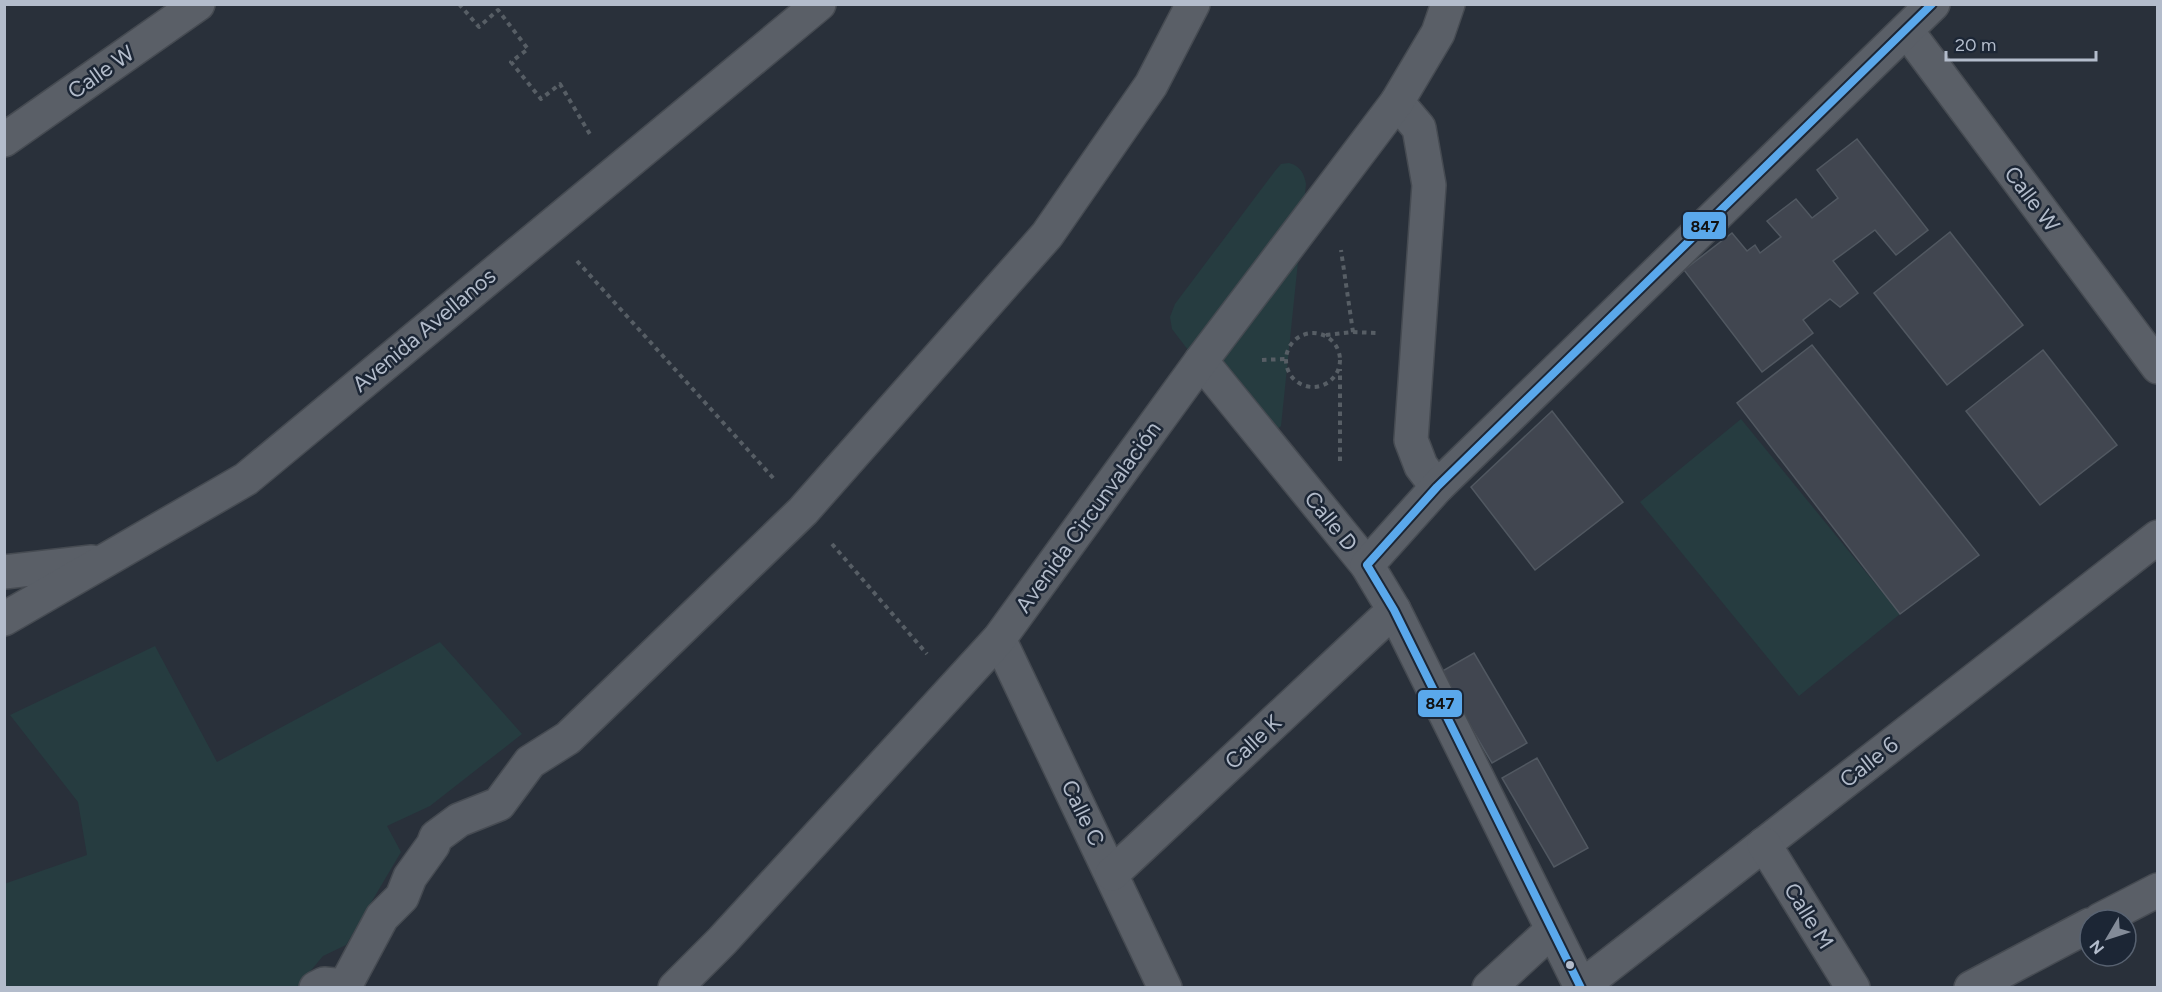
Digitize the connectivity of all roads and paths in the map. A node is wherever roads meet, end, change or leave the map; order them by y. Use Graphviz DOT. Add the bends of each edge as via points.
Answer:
graph roads {
  1 [pos="198,4"];
  2 [pos="459,4"];
  3 [pos="819,4"];
  4 [pos="1193,4"];
  5 [pos="1448,4"];
  6 [pos="1933,4"];
  7 [pos="1907,31"];
  8 [pos="1396,102"];
  9 [pos="4,140"];
  10 [pos="613,174"];
  11 [pos="547,228"];
  12 [pos="1347,242"];
  13 [pos="1341,250"];
  14 [pos="1334,259"];
  15 [pos="1353,332"];
  16 [pos="1325,335"];
  17 [pos="1378,344"];
  18 [pos="1266,351"];
  19 [pos="1285,359"];
  20 [pos="1262,360"];
  21 [pos="1202,361"];
  22 [pos="1340,362"];
  23 [pos="2157,367"];
  24 [pos="1264,371"];
  25 [pos="1333,462"];
  26 [pos="1437,487"];
  27 [pos="803,511"];
  28 [pos="2157,537"];
  29 [pos="106,560"];
  30 [pos="1367,565"];
  31 [pos="4,572"];
  32 [pos="1394,610"];
  33 [pos="4,619"];
  34 [pos="999,639"];
  35 [pos="955,687"];
  36 [pos="1764,844"];
  37 [pos="1112,874"];
  38 [pos="2157,890"];
  39 [pos="2123,908"];
  40 [pos="1551,931"];
  41 [pos="2078,931"];
  42 [pos="316,987"];
  43 [pos="675,987"];
  44 [pos="1165,987"];
  45 [pos="1489,987"];
  46 [pos="1581,987"];
  47 [pos="1853,987"];
  48 [pos="1971,987"];
  1 -- 9 [label="street, Calle W"];
  2 -- 10 [label="path" via="479,27 498,10 528,49 511,62 540,99 560,84"];
  3 -- 10 [label="street, Avenida Avellanos"];
  4 -- 27 [label="street" via="1151,85 1047,235"];
  5 -- 8 [label="street, Avenida Circunvalación" via="1438,33"];
  6 -- 7 [label="street"];
  7 -- 23 [label="street, Calle W"];
  7 -- 26 [label="street"];
  8 -- 21 [label="street, Avenida Circunvalación"];
  8 -- 26 [label="street" via="1419,128 1429,185 1411,440 1421,466"];
  10 -- 11 [label="street, Avenida Avellanos"];
  11 -- 27 [label="path"];
  11 -- 29 [label="street, Avenida Avellanos" via="246,479"];
  12 -- 13 [label="path"];
  13 -- 14 [label="path"];
  13 -- 15 [label="path"];
  15 -- 16 [label="path"];
  15 -- 17 [label="path" via="1380,333"];
  16 -- 19 [label="path" via="1304,334 1294,339"];
  16 -- 22 [label="path" via="1339,351"];
  18 -- 20 [label="path"];
  19 -- 20 [label="path"];
  19 -- 22 [label="path" via="1292,378 1311,387 1331,380"];
  20 -- 24 [label="path"];
  21 -- 30 [label="street, Calle D"];
  21 -- 34 [label="street, Avenida Circunvalación"];
  22 -- 25 [label="path" via="1340,471"];
  26 -- 30 [label="street"];
  27 -- 35 [label="path"];
  27 -- 42 [label="street" via="568,738 530,762 500,804 459,820 436,837 402,897 382,917 345,986"];
  28 -- 36 [label="street, Calle 6"];
  29 -- 31 [label="street"];
  29 -- 33 [label="street, Avenida Avellanos"];
  30 -- 32 [label="street, Calle D"];
  32 -- 37 [label="street, Calle K"];
  32 -- 40 [label="street, Calle D"];
  34 -- 35 [label="street, Avenida Circunvalación"];
  34 -- 37 [label="street, Calle C"];
  35 -- 43 [label="street, Avenida Circunvalación"];
  36 -- 46 [label="street, Calle 6"];
  36 -- 47 [label="street, Calle M"];
  37 -- 44 [label="street, Calle C"];
  38 -- 39 [label="street"];
  40 -- 45 [label="street"];
  40 -- 46 [label="street, Calle D"];
  41 -- 48 [label="street"];
}
